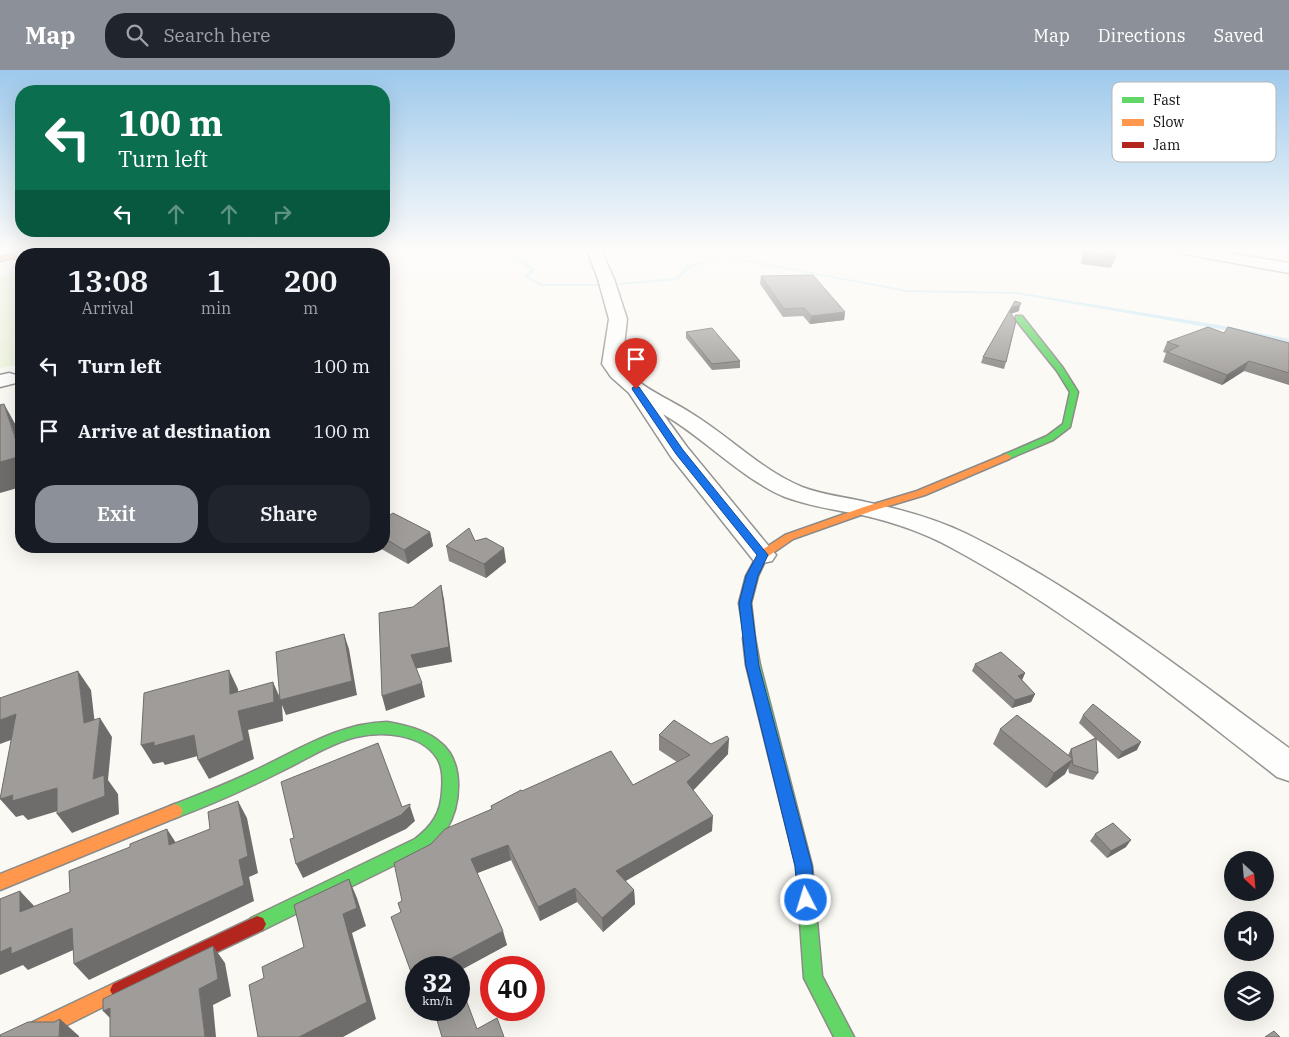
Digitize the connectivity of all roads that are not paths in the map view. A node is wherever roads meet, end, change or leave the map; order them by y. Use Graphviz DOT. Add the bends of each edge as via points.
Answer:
graph roads {
  1 [pos="611,295"];
  2 [pos="1019,318"];
  3 [pos="636,389"];
  4 [pos="868,509"];
  5 [pos="763,555"];
  6 [pos="1289,767"];
  7 [pos="0,882"];
  8 [pos="23,1037"];
  9 [pos="844,1037"];
  1 -- 3 [label="street" via="618,319 612,364"];
  2 -- 4 [label="street" via="1074,392 1067,425 1050,438 1010,456 921,493"];
  3 -- 4 [label="street" via="674,411 783,487 814,498"];
  3 -- 5 [label="street" via="679,452"];
  4 -- 5 [label="street" via="789,537"];
  4 -- 6 [label="street" via="921,524 957,540 1034,584 1119,640"];
  5 -- 9 [label="street" via="752,576 745,603 753,666 804,866 813,978"];
  7 -- 8 [label="street" via="359,732 381,728 401,730 440,750 448,768 449,793 445,817 437,832 421,844"];
}
